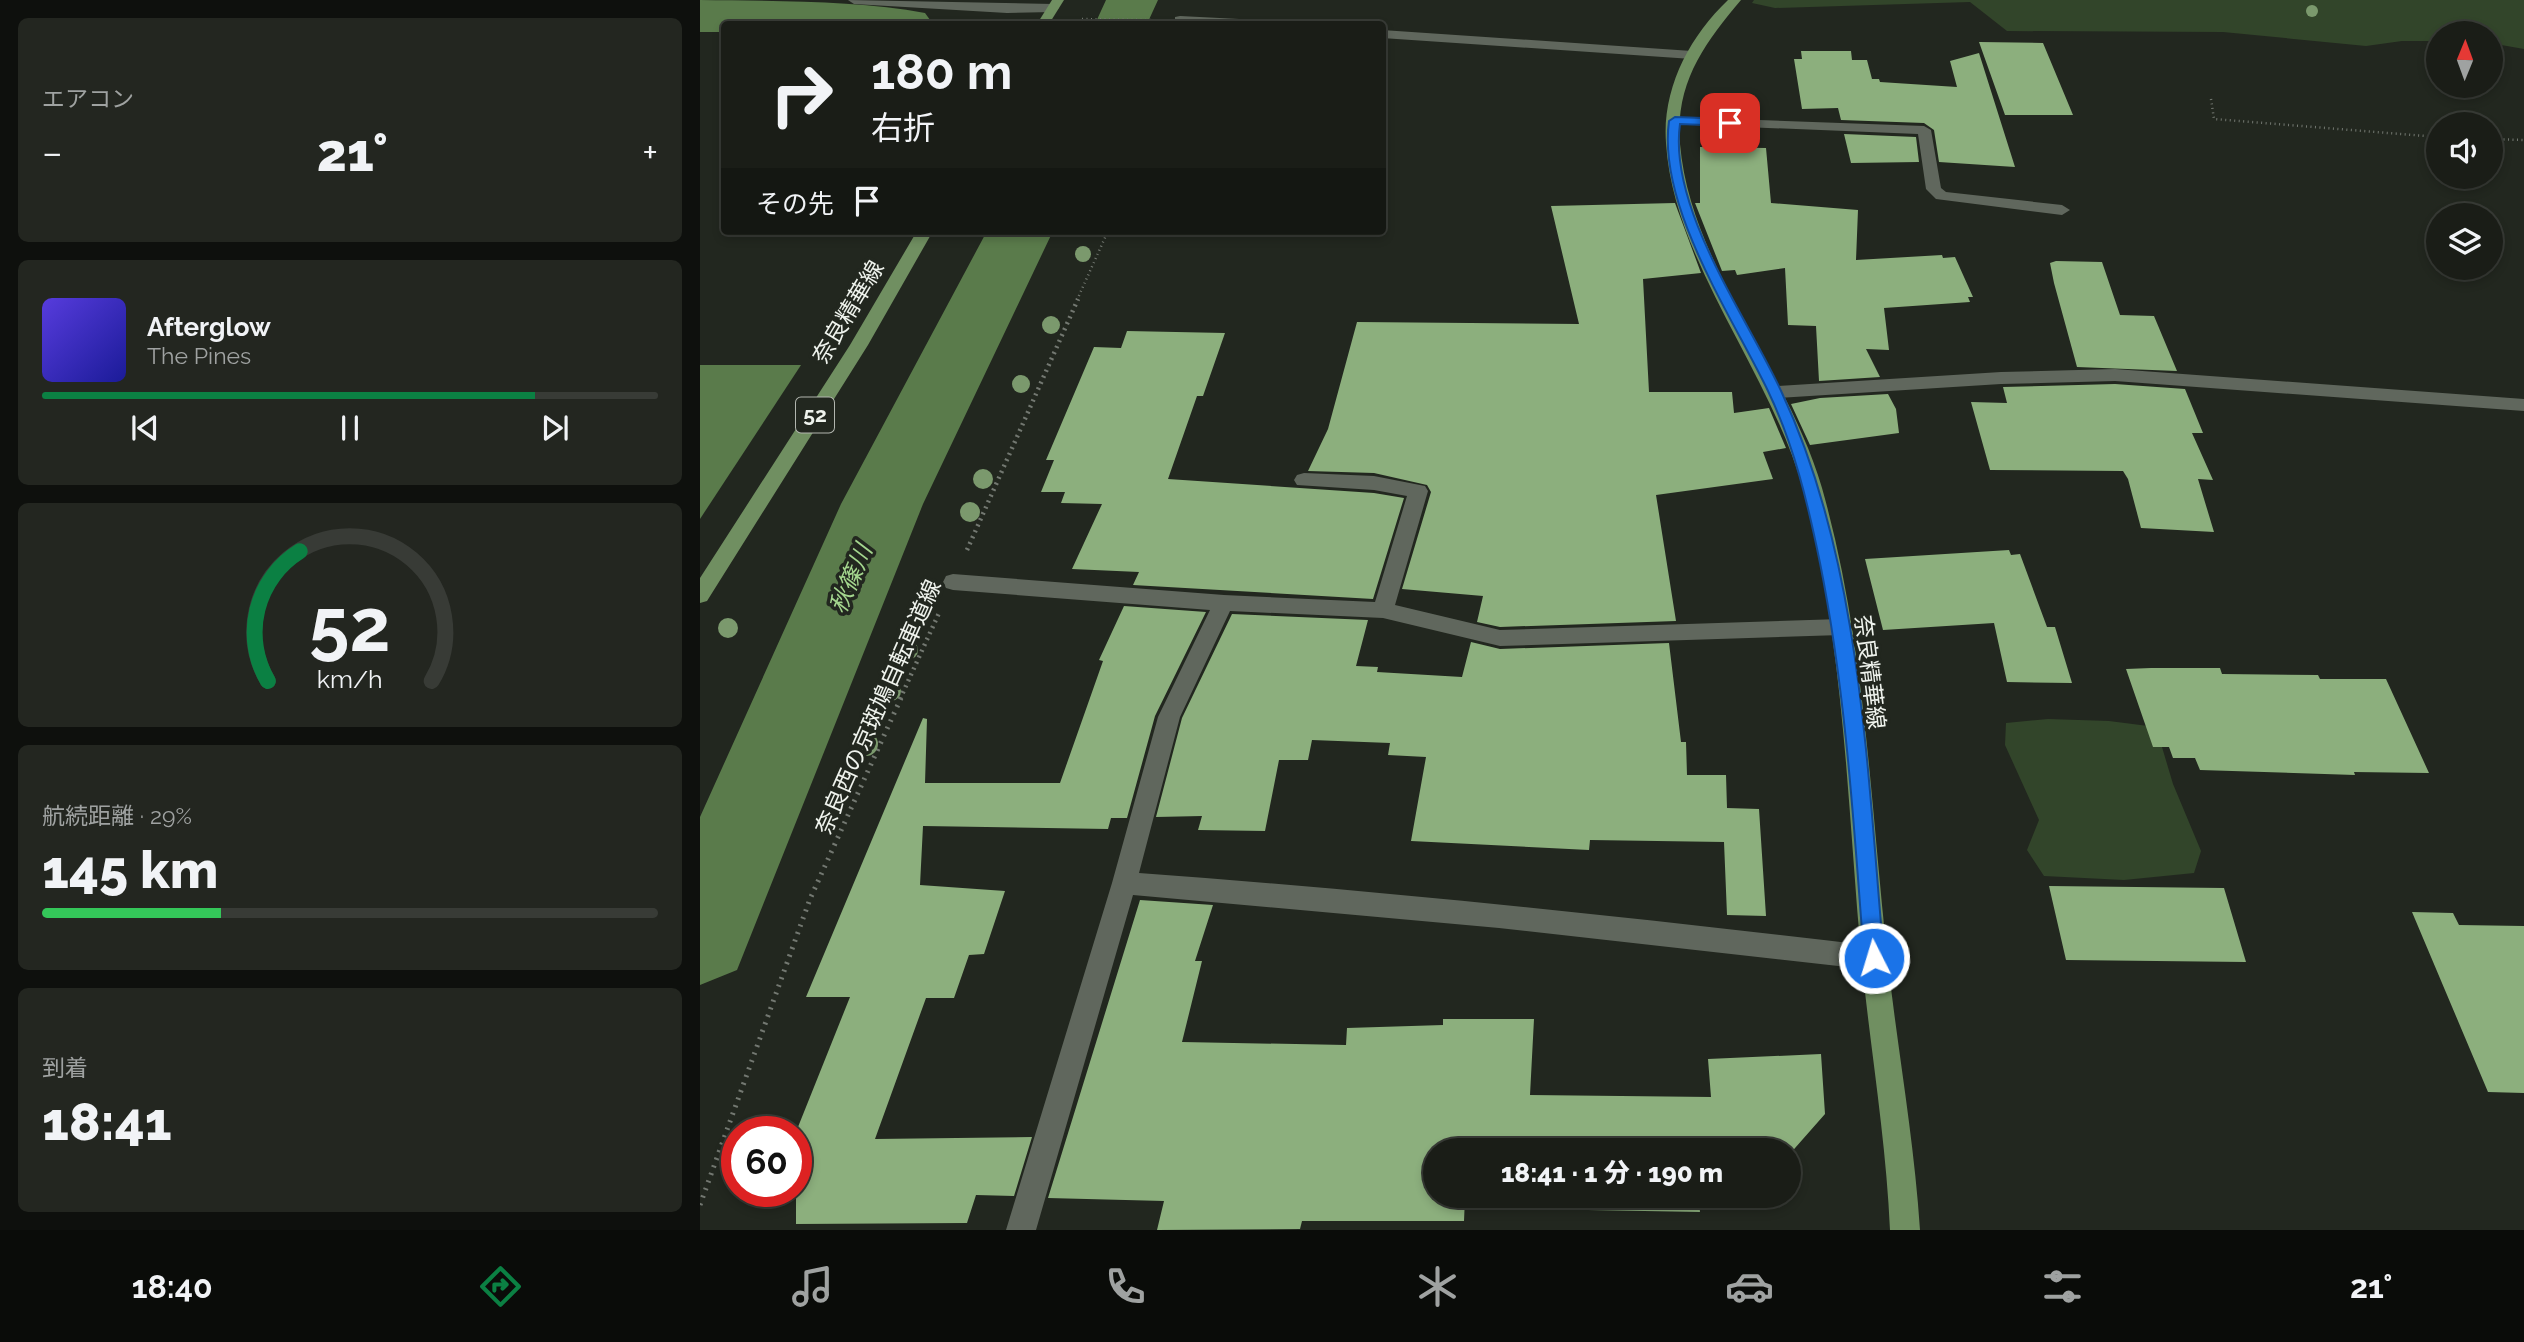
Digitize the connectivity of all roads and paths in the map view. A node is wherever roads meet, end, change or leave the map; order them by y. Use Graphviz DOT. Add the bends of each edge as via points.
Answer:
graph roads {
  1 [pos="854,0"];
  2 [pos="1735,0"];
  3 [pos="1050,13"];
  4 [pos="1072,19"];
  5 [pos="1181,20"];
  6 [pos="1200,21"];
  7 [pos="1386,34"];
  8 [pos="1692,55"];
  9 [pos="2211,99"];
  10 [pos="1675,121"];
  11 [pos="2426,136"];
  12 [pos="2503,139"];
  13 [pos="2524,140"];
  14 [pos="2062,211"];
  15 [pos="923,235"];
  16 [pos="1106,235"];
  17 [pos="1776,392"];
  18 [pos="2524,405"];
  19 [pos="1304,480"];
  20 [pos="953,582"];
  21 [pos="700,595"];
  22 [pos="1224,603"];
  23 [pos="1383,610"];
  24 [pos="1841,627"];
  25 [pos="1124,883"];
  26 [pos="1874,958"];
  27 [pos="700,1205"];
  28 [pos="1021,1230"];
  29 [pos="1905,1230"];
  1 -- 3 [label="street"];
  2 -- 8 [label="main road, 奈良精華線" via="1717,15"];
  4 -- 5 [label="path"];
  5 -- 6 [label="street"];
  7 -- 8 [label="street"];
  8 -- 10 [label="main road, 奈良精華線"];
  9 -- 11 [label="path" via="2214,119"];
  10 -- 14 [label="street" via="1924,130 1934,189 1941,196"];
  10 -- 17 [label="main road, 奈良精華線" via="1672,139 1682,196 1727,303"];
  12 -- 13 [label="path"];
  15 -- 21 [label="main road, 奈良精華線 / 52" via="859,345"];
  16 -- 20 [label="path, 奈良西の京斑鳩自転車道線"];
  17 -- 18 [label="street" via="2115,375"];
  17 -- 24 [label="main road, 奈良精華線" via="1812,488"];
  19 -- 23 [label="street" via="1374,483 1418,491"];
  20 -- 22 [label="street"];
  20 -- 27 [label="path, 奈良西の京斑鳩自転車道線" via="810,899"];
  22 -- 23 [label="street"];
  22 -- 25 [label="street" via="1169,717"];
  23 -- 24 [label="street" via="1500,638"];
  24 -- 26 [label="main road, 奈良精華線"];
  25 -- 26 [label="street" via="1488,913"];
  25 -- 28 [label="street"];
  26 -- 29 [label="main road, 奈良精華線" via="1903,1173"];
}
